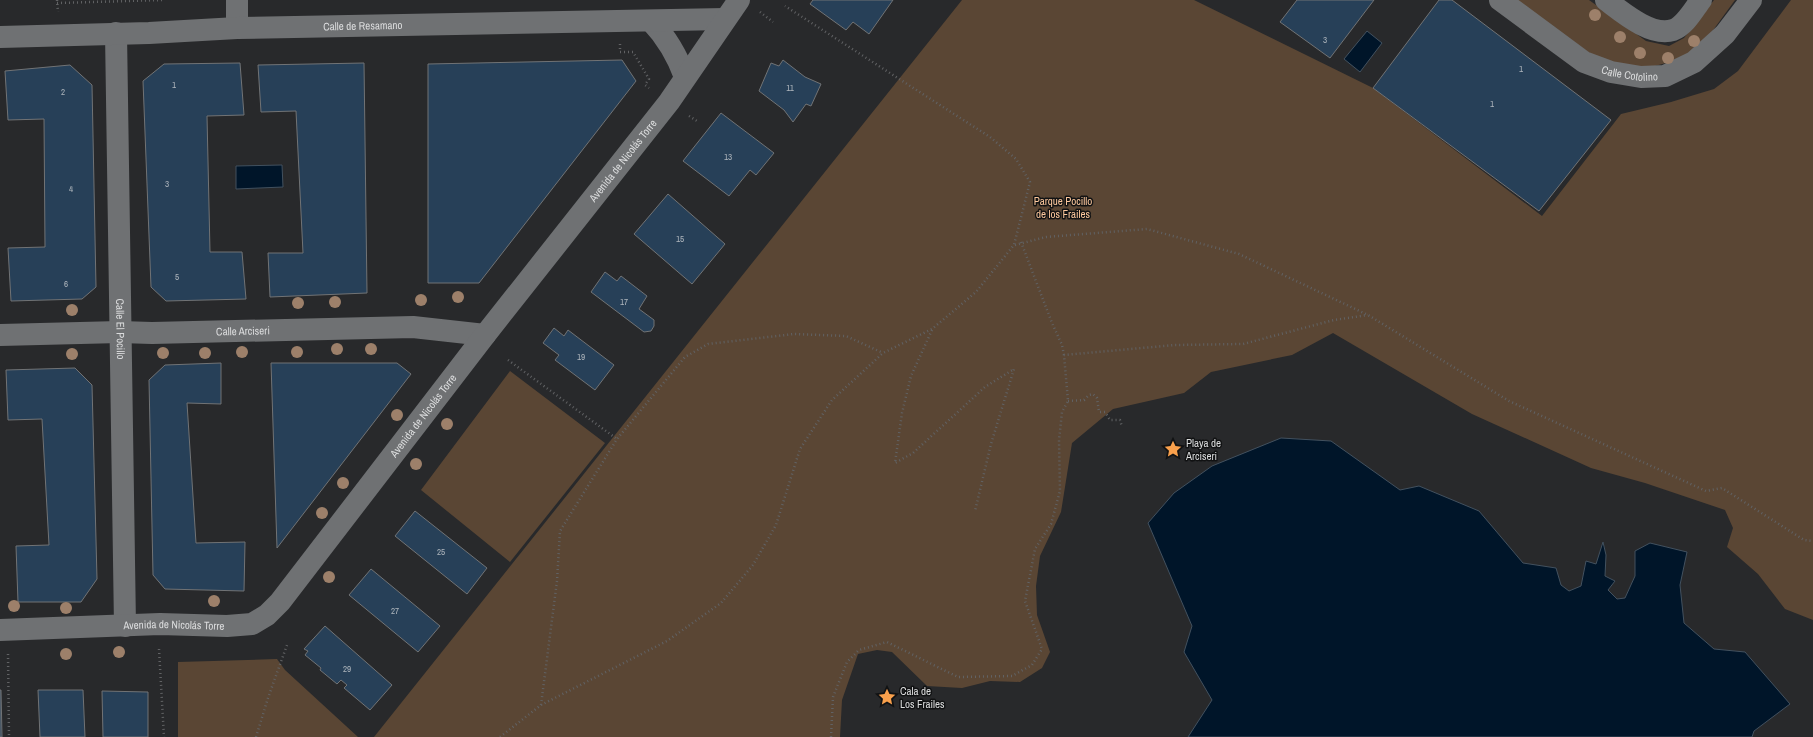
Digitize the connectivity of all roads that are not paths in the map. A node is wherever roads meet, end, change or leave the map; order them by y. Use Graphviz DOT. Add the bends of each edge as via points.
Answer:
graph roads {
  1 [pos="237,0"];
  2 [pos="738,0"];
  3 [pos="1500,0"];
  4 [pos="1606,0"];
  5 [pos="1701,0"];
  6 [pos="1751,0"];
  7 [pos="725,19"];
  8 [pos="651,21"];
  9 [pos="237,28"];
  10 [pos="116,33"];
  11 [pos="0,37"];
  12 [pos="685,77"];
  13 [pos="120,332"];
  14 [pos="0,335"];
  15 [pos="485,335"];
  16 [pos="125,626"];
  17 [pos="4,630"];
  1 -- 9 [label="street"];
  2 -- 7 [label="street, Avenida de Nicolás Torre"];
  3 -- 6 [label="street, Calle Cotolino" via="1584,62 1611,72 1641,77 1665,76 1694,62 1725,34"];
  4 -- 5 [label="street" via="1635,21 1656,30 1673,30 1685,21"];
  7 -- 8 [label="street, Calle de Resamano"];
  7 -- 12 [label="street, Avenida de Nicolás Torre"];
  8 -- 9 [label="street, Calle de Resamano"];
  8 -- 12 [label="street" via="677,55"];
  9 -- 10 [label="street, Calle de Resamano"];
  10 -- 11 [label="street, Calle de Resamano"];
  10 -- 13 [label="street, Calle El Pocillo"];
  12 -- 15 [label="street, Avenida de Nicolás Torre" via="669,102"];
  13 -- 14 [label="street, Calle Arciseri"];
  13 -- 15 [label="street, Calle Arciseri" via="413,326"];
  13 -- 16 [label="street, Calle El Pocillo"];
  15 -- 16 [label="street, Avenida de Nicolás Torre" via="280,602 267,615 252,624 227,626"];
  16 -- 17 [label="street, Avenida de Nicolás Torre"];
}
